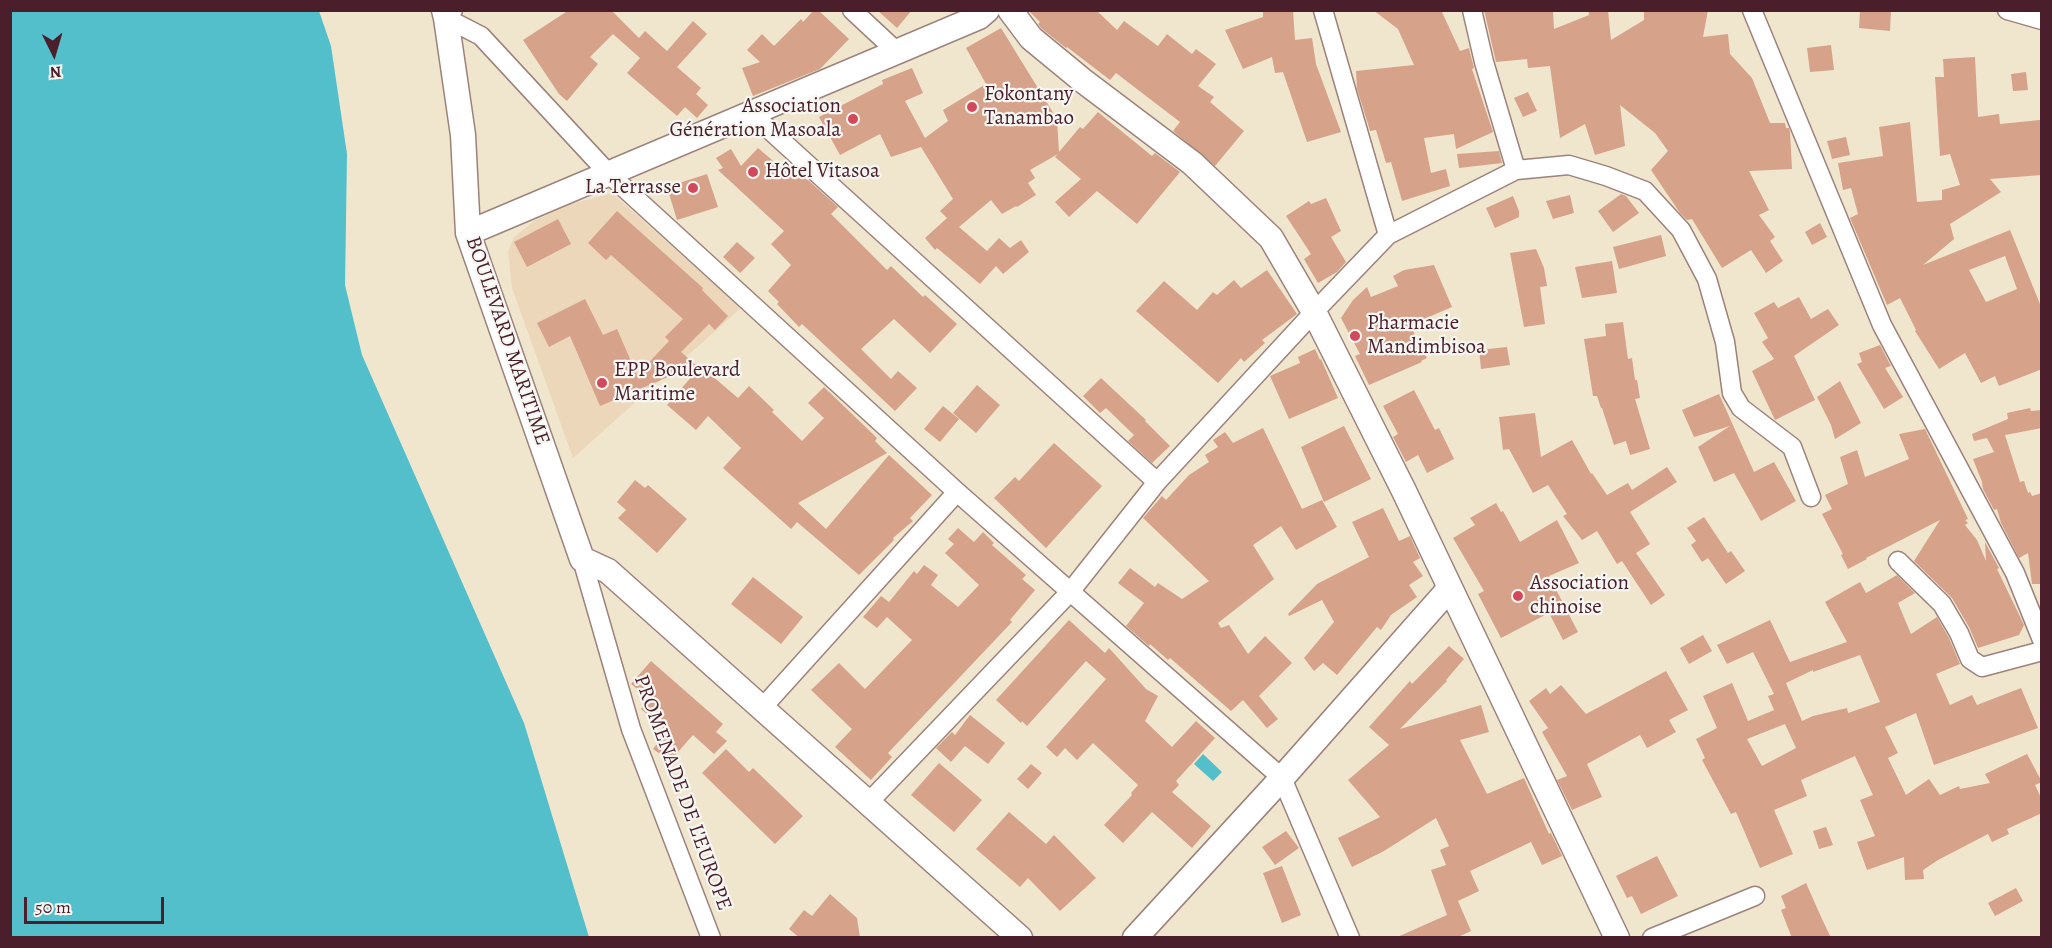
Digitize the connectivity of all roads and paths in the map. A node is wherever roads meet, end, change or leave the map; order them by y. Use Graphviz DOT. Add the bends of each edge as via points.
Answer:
graph roads {
  1 [pos="852,10"];
  2 [pos="987,10"];
  3 [pos="1010,10"];
  4 [pos="1323,10"];
  5 [pos="1472,10"];
  6 [pos="1752,10"];
  7 [pos="2007,10"];
  8 [pos="448,13"];
  9 [pos="2034,16"];
  10 [pos="897,51"];
  11 [pos="751,113"];
  12 [pos="1516,170"];
  13 [pos="609,174"];
  14 [pos="468,233"];
  15 [pos="1388,235"];
  16 [pos="1314,312"];
  17 [pos="1156,482"];
  18 [pos="957,492"];
  19 [pos="1811,497"];
  20 [pos="582,559"];
  21 [pos="1898,561"];
  22 [pos="1450,588"];
  23 [pos="1070,592"];
  24 [pos="2042,639"];
  25 [pos="2042,651"];
  26 [pos="762,708"];
  27 [pos="1282,778"];
  28 [pos="868,803"];
  29 [pos="1755,896"];
  30 [pos="711,938"];
  31 [pos="1020,938"];
  32 [pos="1135,938"];
  33 [pos="1350,938"];
  34 [pos="1617,938"];
  35 [pos="1652,938"];
  1 -- 10 [label="street"];
  2 -- 10 [label="street" via="979,17"];
  3 -- 16 [label="street" via="1031,38 1192,163 1271,238"];
  4 -- 15 [label="street"];
  5 -- 12 [label="street"];
  6 -- 24 [label="street" via="1882,325 2015,573"];
  7 -- 9 [label="street"];
  8 -- 13 [label="street" via="481,36"];
  8 -- 14 [label="street, BOULEVARD MARITIME" via="463,135"];
  10 -- 11 [label="street"];
  11 -- 13 [label="street"];
  11 -- 17 [label="street"];
  12 -- 15 [label="street"];
  12 -- 19 [label="street" via="1569,165 1645,190 1681,230 1707,279 1725,342 1732,393 1741,408 1792,447"];
  13 -- 14 [label="street"];
  13 -- 18 [label="street"];
  14 -- 20 [label="street, BOULEVARD MARITIME"];
  15 -- 16 [label="street"];
  16 -- 17 [label="street"];
  16 -- 22 [label="street"];
  17 -- 23 [label="street"];
  18 -- 23 [label="street"];
  18 -- 26 [label="street"];
  20 -- 26 [label="street" via="608,571"];
  20 -- 30 [label="street, PROMENADE DE L'EUROPE" via="631,729"];
  21 -- 25 [label="street" via="1942,604 1970,659 1982,667"];
  22 -- 27 [label="street"];
  22 -- 34 [label="street"];
  23 -- 27 [label="street"];
  23 -- 28 [label="street"];
  26 -- 28 [label="street"];
  27 -- 32 [label="street"];
  27 -- 33 [label="street"];
  28 -- 31 [label="street"];
  29 -- 35 [label="street"];
}
